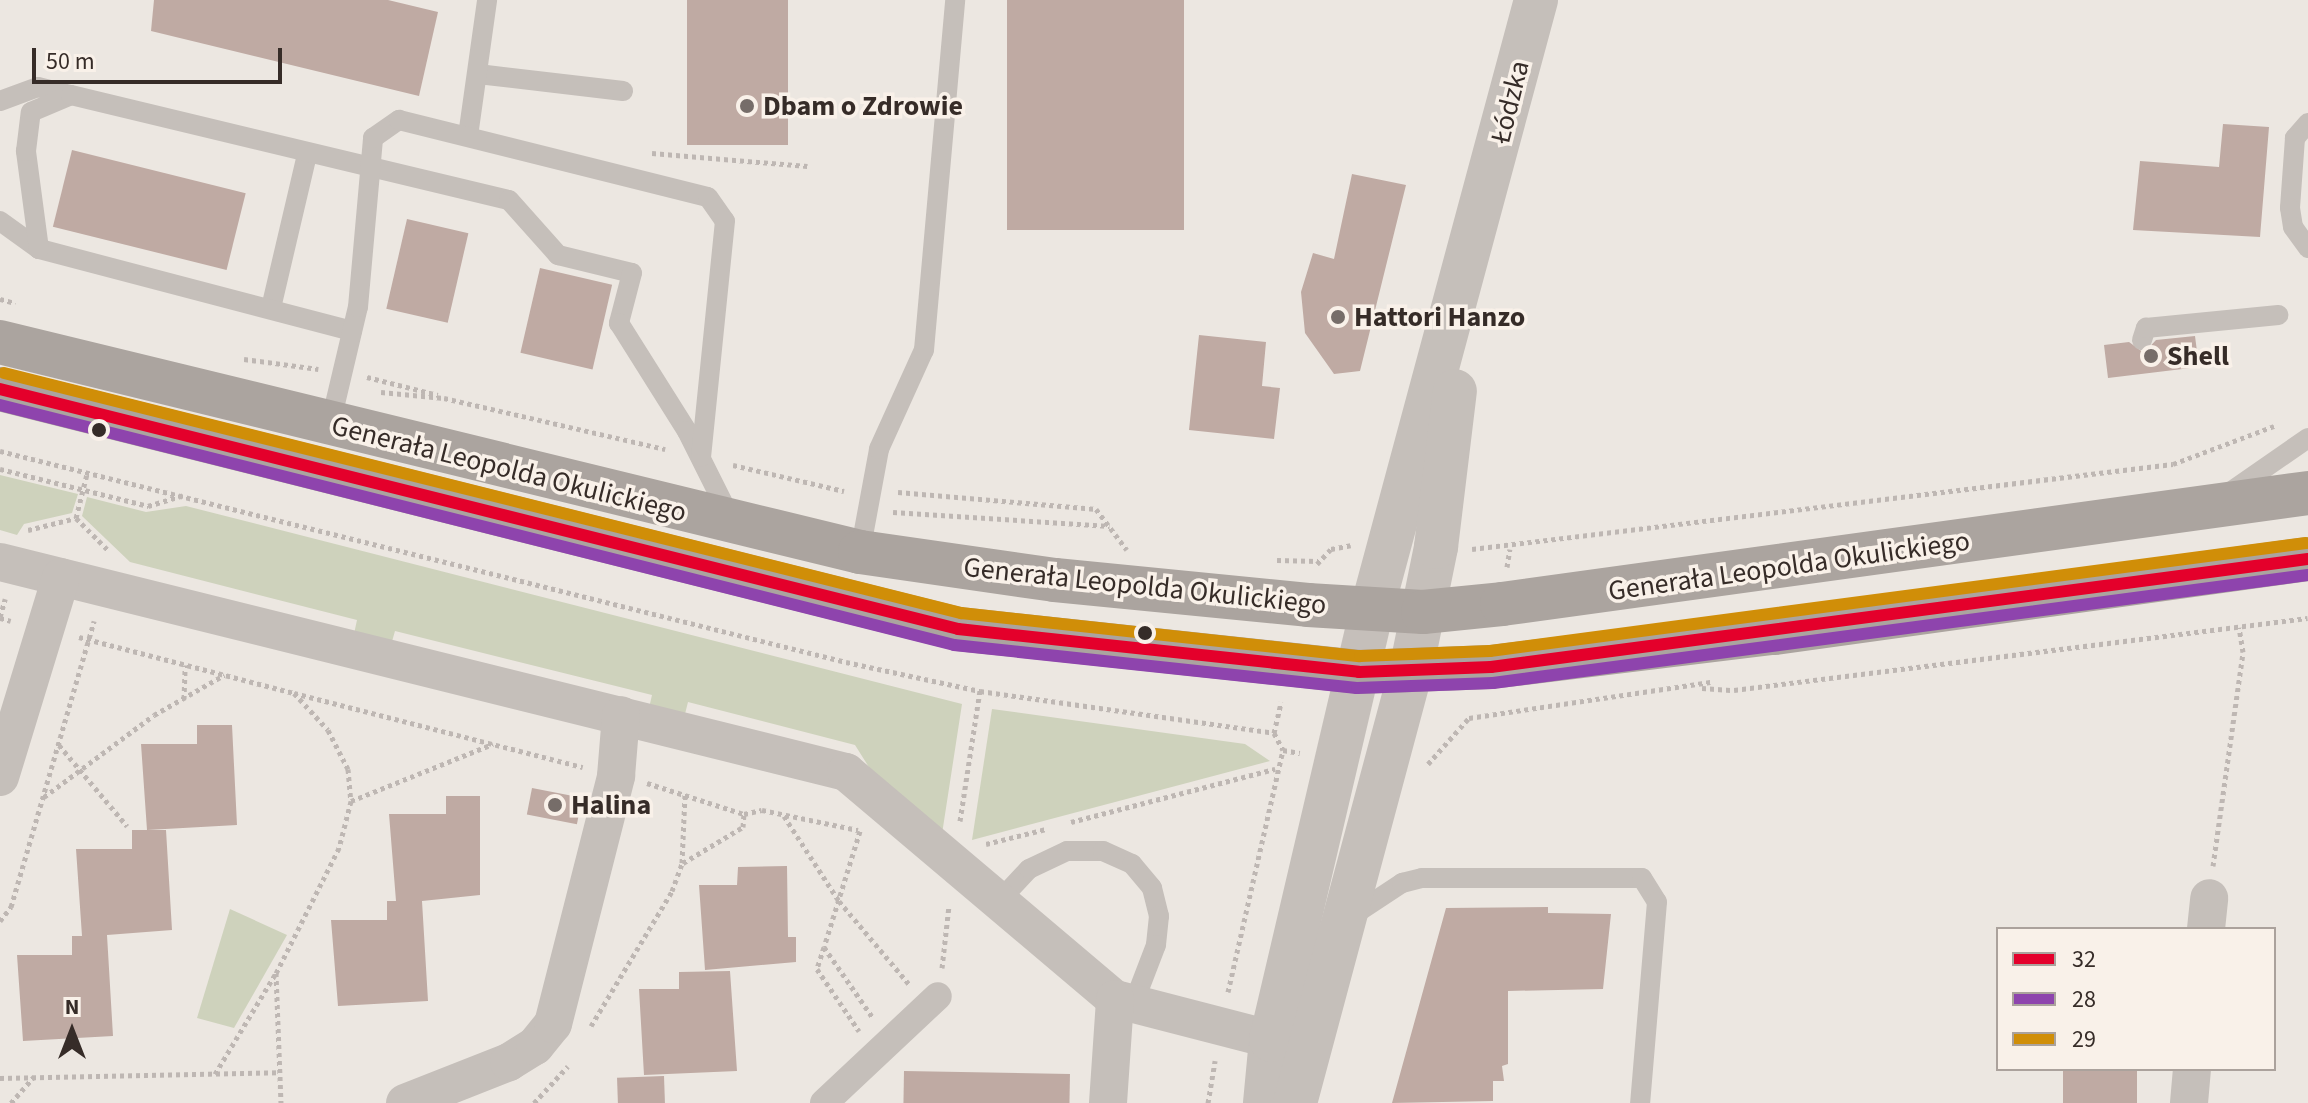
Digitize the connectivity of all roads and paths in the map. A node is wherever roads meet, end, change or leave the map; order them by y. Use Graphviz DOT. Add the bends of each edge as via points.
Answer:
graph roads {
  1 [pos="487,0"];
  2 [pos="955,0"];
  3 [pos="1536,0"];
  4 [pos="478,74"];
  5 [pos="623,91"];
  6 [pos="71,95"];
  7 [pos="0,101"];
  8 [pos="2308,123"];
  9 [pos="468,136"];
  10 [pos="307,154"];
  11 [pos="638,154"];
  12 [pos="807,166"];
  13 [pos="368,168"];
  14 [pos="0,221"];
  15 [pos="2308,248"];
  16 [pos="39,249"];
  17 [pos="1473,250"];
  18 [pos="271,308"];
  19 [pos="2278,315"];
  20 [pos="352,331"];
  21 [pos="2142,340"];
  22 [pos="0,342"];
  23 [pos="0,389"];
  24 [pos="444,398"];
  25 [pos="2280,424"];
  26 [pos="330,425"];
  27 [pos="2308,438"];
  28 [pos="0,451"];
  29 [pos="701,457"];
  30 [pos="0,469"];
  31 [pos="835,491"];
  32 [pos="189,493"];
  33 [pos="2308,493"];
  34 [pos="869,501"];
  35 [pos="2209,507"];
  36 [pos="76,518"];
  37 [pos="734,524"];
  38 [pos="1462,549"];
  39 [pos="860,552"];
  40 [pos="2308,559"];
  41 [pos="1292,561"];
  42 [pos="1318,561"];
  43 [pos="0,562"];
  44 [pos="61,577"];
  45 [pos="104,588"];
  46 [pos="1372,609"];
  47 [pos="1423,612"];
  48 [pos="0,618"];
  49 [pos="2308,618"];
  50 [pos="2239,627"];
  51 [pos="45,628"];
  52 [pos="89,639"];
  53 [pos="185,665"];
  54 [pos="1411,670"];
  55 [pos="1359,672"];
  56 [pos="224,675"];
  57 [pos="980,691"];
  58 [pos="184,699"];
  59 [pos="1281,704"];
  60 [pos="621,715"];
  61 [pos="1274,733"];
  62 [pos="494,743"];
  63 [pos="58,744"];
  64 [pos="1283,750"];
  65 [pos="1314,757"];
  66 [pos="82,768"];
  67 [pos="1423,770"];
  68 [pos="0,777"];
  69 [pos="685,793"];
  70 [pos="43,798"];
  71 [pos="351,801"];
  72 [pos="744,814"];
  73 [pos="784,815"];
  74 [pos="127,826"];
  75 [pos="860,831"];
  76 [pos="682,863"];
  77 [pos="954,865"];
  78 [pos="839,901"];
  79 [pos="998,902"];
  80 [pos="2207,914"];
  81 [pos="1346,920"];
  82 [pos="0,921"];
  83 [pos="824,947"];
  84 [pos="276,973"];
  85 [pos="933,1001"];
  86 [pos="1124,1002"];
  87 [pos="1220,1026"];
  88 [pos="589,1029"];
  89 [pos="1292,1045"];
  90 [pos="882,1049"];
  91 [pos="574,1055"];
  92 [pos="2192,1071"];
  93 [pos="280,1072"];
  94 [pos="214,1075"];
  95 [pos="34,1077"];
  96 [pos="0,1078"];
  97 [pos="11,1103"];
  98 [pos="281,1103"];
  99 [pos="405,1103"];
  100 [pos="534,1103"];
  101 [pos="824,1103"];
  102 [pos="1108,1103"];
  103 [pos="1208,1103"];
  104 [pos="1265,1103"];
  105 [pos="1295,1103"];
  106 [pos="1640,1103"];
  107 [pos="2189,1103"];
  1 -- 4 [label="lane"];
  2 -- 34 [label="lane" via="924,350 879,449"];
  3 -- 17 [label="street, Łódzka"];
  4 -- 5 [label="lane"];
  4 -- 9 [label="lane"];
  6 -- 7 [label="lane" via="38,87 6,94"];
  6 -- 10 [label="lane"];
  6 -- 16 [label="lane" via="31,112 26,151"];
  8 -- 15 [label="lane" via="2295,138 2290,208 2293,227"];
  9 -- 13 [label="lane" via="399,120 373,138"];
  9 -- 29 [label="lane" via="708,197 725,221"];
  10 -- 13 [label="lane"];
  10 -- 18 [label="lane"];
  11 -- 12 [label="path"];
  13 -- 20 [label="lane"];
  13 -- 29 [label="lane" via="509,200 558,255 632,273 619,323"];
  14 -- 16 [label="lane"];
  16 -- 18 [label="lane"];
  17 -- 46 [label="street, Łódzka"];
  17 -- 47 [label="street, Łódzka"];
  18 -- 20 [label="lane"];
  19 -- 21 [label="lane" via="2146,328"];
  20 -- 26 [label="lane"];
  22 -- 26 [label="main road, Generała Leopolda Okulickiego"];
  23 -- 55 [label="main road, Generała Leopolda Okulickiego" via="958,629"];
  24 -- 29 [label="path"];
  25 -- 38 [label="path" via="2173,464 1510,549"];
  26 -- 37 [label="main road, Generała Leopolda Okulickiego"];
  27 -- 35 [label="lane"];
  28 -- 32 [label="path"];
  29 -- 31 [label="path"];
  29 -- 37 [label="lane"];
  30 -- 32 [label="path" via="148,506"];
  31 -- 34 [label="path"];
  31 -- 34 [label="path" via="841,500"];
  32 -- 57 [label="path"];
  33 -- 35 [label="main road, Generała Leopolda Okulickiego"];
  34 -- 34 [label="path" via="1096,509 1112,526"];
  34 -- 39 [label="lane"];
  35 -- 47 [label="main road, Generała Leopolda Okulickiego" via="1772,571"];
  36 -- 45 [label="path" via="112,554"];
  37 -- 39 [label="main road, Generała Leopolda Okulickiego"];
  39 -- 46 [label="main road, Generała Leopolda Okulickiego" via="1055,580"];
  40 -- 54 [label="main road, Generała Leopolda Okulickiego" via="1774,633"];
  41 -- 42 [label="path"];
  43 -- 44 [label="street"];
  44 -- 45 [label="street"];
  44 -- 51 [label="street"];
  45 -- 52 [label="path"];
  45 -- 60 [label="street"];
  46 -- 47 [label="main road, Generała Leopolda Okulickiego"];
  46 -- 55 [label="street, Łódzka"];
  47 -- 54 [label="street, Łódzka"];
  48 -- 51 [label="path"];
  49 -- 50 [label="path"];
  50 -- 67 [label="path" via="1469,718"];
  50 -- 80 [label="path" via="2243,652"];
  51 -- 52 [label="path"];
  51 -- 68 [label="street"];
  52 -- 53 [label="path"];
  52 -- 63 [label="path"];
  53 -- 56 [label="path"];
  53 -- 58 [label="path"];
  54 -- 55 [label="main road, Generała Leopolda Okulickiego"];
  54 -- 81 [label="street, Łódzka"];
  55 -- 89 [label="street, Łódzka"];
  56 -- 58 [label="path"];
  56 -- 71 [label="path" via="294,693 338,747"];
  57 -- 61 [label="path"];
  57 -- 77 [label="path"];
  58 -- 66 [label="path"];
  59 -- 61 [label="path"];
  60 -- 77 [label="street" via="846,772"];
  60 -- 99 [label="street" via="616,776 553,1024 535,1046 509,1062"];
  61 -- 64 [label="path"];
  62 -- 71 [label="path"];
  63 -- 66 [label="path"];
  63 -- 70 [label="path"];
  64 -- 65 [label="path"];
  64 -- 87 [label="path"];
  66 -- 70 [label="path"];
  66 -- 74 [label="path"];
  69 -- 76 [label="path"];
  70 -- 82 [label="path" via="11,907"];
  71 -- 84 [label="path" via="319,895"];
  72 -- 76 [label="path" via="743,827"];
  73 -- 78 [label="path"];
  75 -- 78 [label="path"];
  76 -- 88 [label="path"];
  77 -- 79 [label="street"];
  77 -- 85 [label="path"];
  78 -- 83 [label="path"];
  78 -- 85 [label="path"];
  79 -- 86 [label="street"];
  79 -- 86 [label="lane" via="1029,869 1067,851 1103,851 1132,864 1152,888 1159,916 1156,945"];
  81 -- 89 [label="street, Łódzka"];
  81 -- 106 [label="lane" via="1402,883 1422,878 1642,878 1657,902"];
  83 -- 90 [label="path"];
  83 -- 90 [label="path" via="817,969"];
  84 -- 93 [label="path"];
  84 -- 94 [label="path"];
  85 -- 90 [label="street"];
  86 -- 87 [label="street"];
  86 -- 102 [label="street"];
  87 -- 89 [label="street"];
  87 -- 103 [label="path"];
  89 -- 104 [label="street, Łódzka"];
  89 -- 105 [label="street, Łódzka"];
  90 -- 101 [label="street"];
  91 -- 100 [label="path" via="559,1081"];
  92 -- 107 [label="street"];
  93 -- 94 [label="path"];
  93 -- 98 [label="path"];
  94 -- 95 [label="path"];
  95 -- 96 [label="path"];
  95 -- 97 [label="path"];
}
